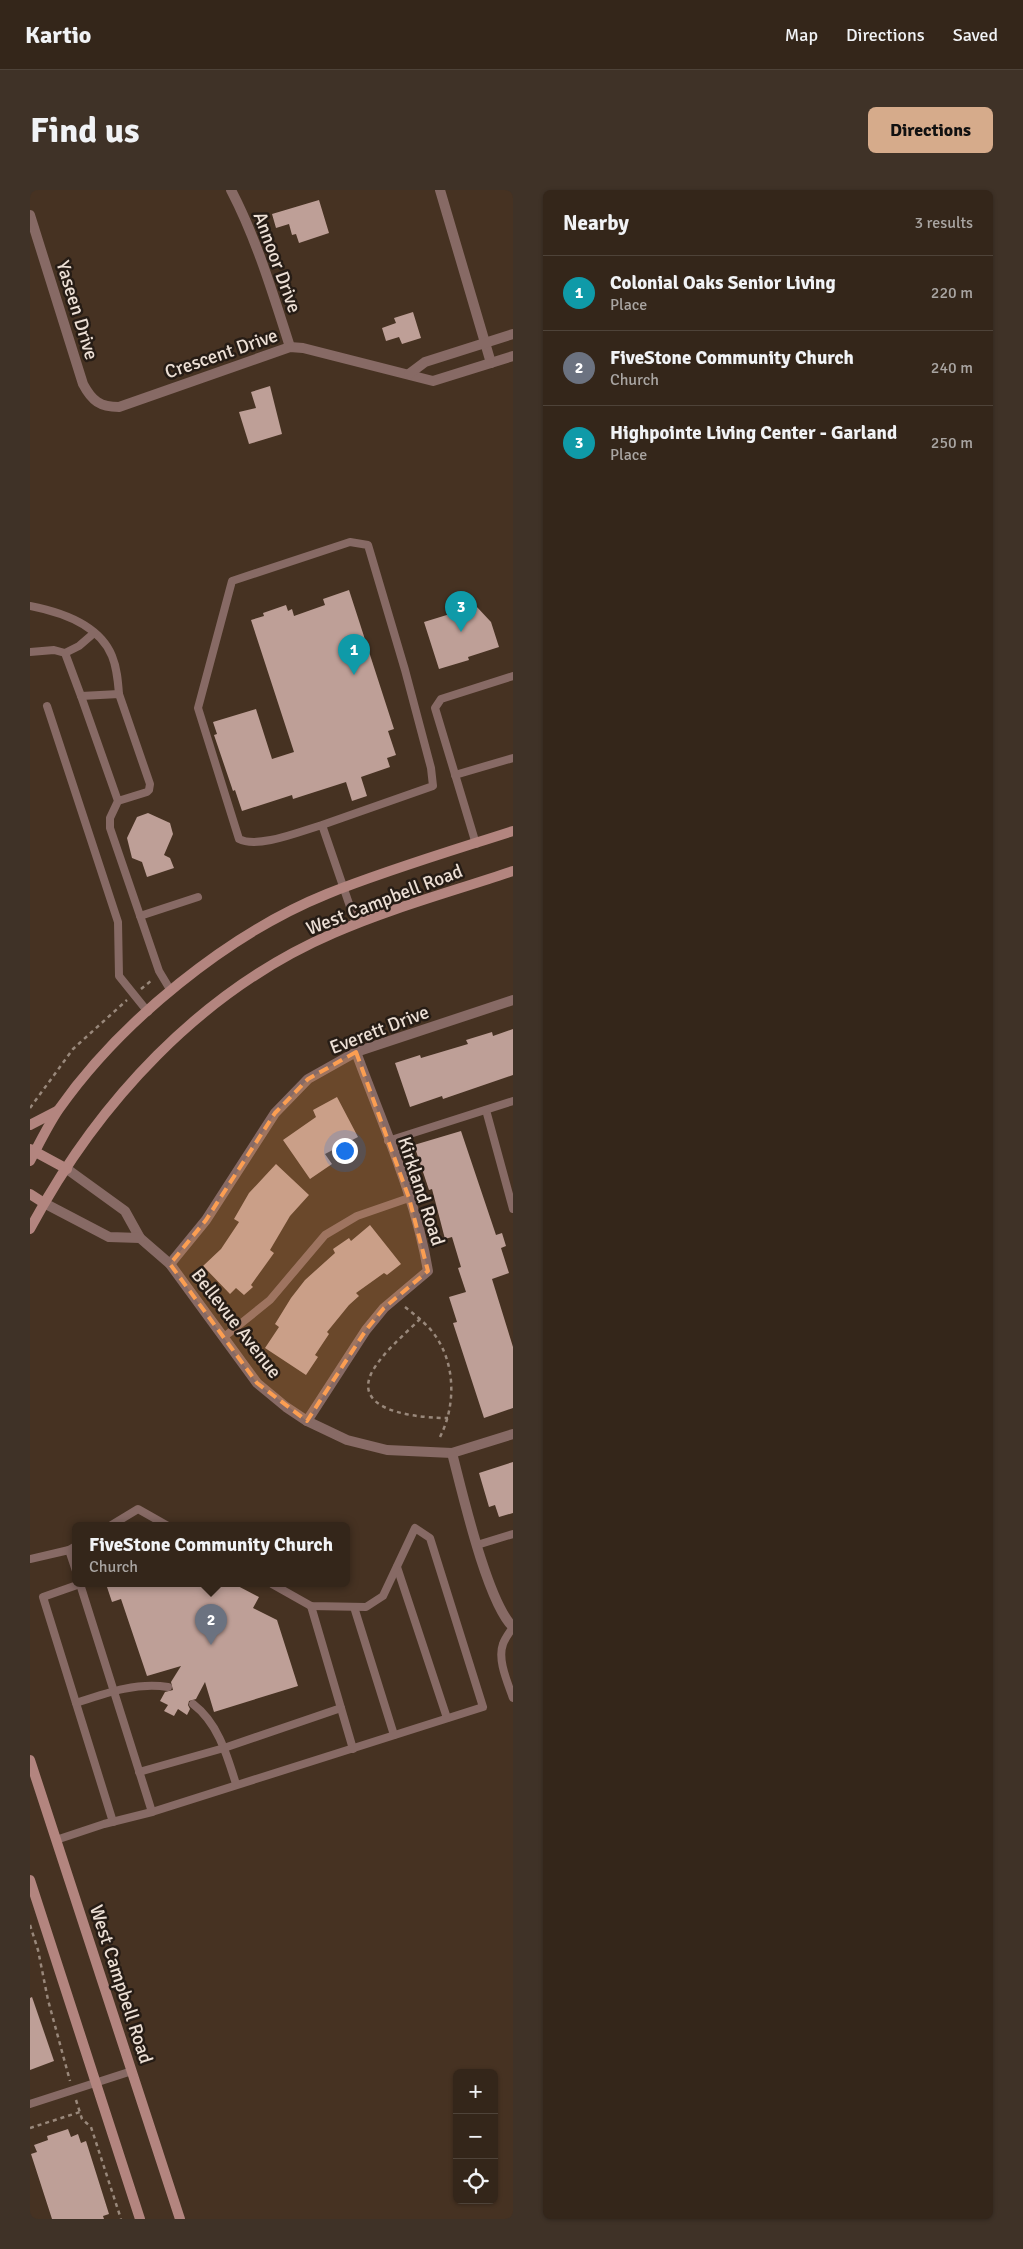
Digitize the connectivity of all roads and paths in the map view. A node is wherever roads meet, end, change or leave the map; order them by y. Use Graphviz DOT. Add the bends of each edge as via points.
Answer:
graph roads {
  1 [pos="231,190"];
  2 [pos="442,191"];
  3 [pos="30,215"];
  4 [pos="513,334"];
  5 [pos="484,343"];
  6 [pos="290,347"];
  7 [pos="513,356"];
  8 [pos="491,363"];
  9 [pos="409,374"];
  10 [pos="105,407"];
  11 [pos="30,606"];
  12 [pos="94,633"];
  13 [pos="30,652"];
  14 [pos="65,653"];
  15 [pos="513,676"];
  16 [pos="119,694"];
  17 [pos="80,696"];
  18 [pos="47,706"];
  19 [pos="513,758"];
  20 [pos="455,775"];
  21 [pos="118,801"];
  22 [pos="322,825"];
  23 [pos="513,831"];
  24 [pos="476,844"];
  25 [pos="513,871"];
  26 [pos="345,888"];
  27 [pos="198,897"];
  28 [pos="140,916"];
  29 [pos="356,924"];
  30 [pos="155,978"];
  31 [pos="142,988"];
  32 [pos="171,991"];
  33 [pos="513,1000"];
  34 [pos="120,1006"];
  35 [pos="148,1012"];
  36 [pos="356,1052"];
  37 [pos="513,1101"];
  38 [pos="30,1108"];
  39 [pos="58,1110"];
  40 [pos="486,1110"];
  41 [pos="30,1125"];
  42 [pos="388,1141"];
  43 [pos="33,1150"];
  44 [pos="30,1162"];
  45 [pos="67,1169"];
  46 [pos="30,1194"];
  47 [pos="409,1198"];
  48 [pos="44,1204"];
  49 [pos="513,1208"];
  50 [pos="30,1230"];
  51 [pos="140,1238"];
  52 [pos="170,1264"];
  53 [pos="405,1307"];
  54 [pos="420,1319"];
  55 [pos="224,1337"];
  56 [pos="448,1418"];
  57 [pos="307,1421"];
  58 [pos="513,1434"];
  59 [pos="439,1438"];
  60 [pos="452,1453"];
  61 [pos="117,1522"];
  62 [pos="161,1522"];
  63 [pos="513,1534"];
  64 [pos="477,1545"];
  65 [pos="72,1548"];
  66 [pos="30,1559"];
  67 [pos="397,1567"];
  68 [pos="72,1587"];
  69 [pos="81,1587"];
  70 [pos="277,1587"];
  71 [pos="311,1606"];
  72 [pos="354,1607"];
  73 [pos="513,1626"];
  74 [pos="168,1687"];
  75 [pos="114,1691"];
  76 [pos="513,1698"];
  77 [pos="76,1703"];
  78 [pos="193,1704"];
  79 [pos="341,1708"];
  80 [pos="447,1718"];
  81 [pos="394,1735"];
  82 [pos="224,1748"];
  83 [pos="353,1749"];
  84 [pos="30,1760"];
  85 [pos="140,1772"];
  86 [pos="236,1784"];
  87 [pos="152,1812"];
  88 [pos="113,1822"];
  89 [pos="56,1840"];
  90 [pos="30,1880"];
  91 [pos="30,1925"];
  92 [pos="68,2071"];
  93 [pos="132,2071"];
  94 [pos="96,2083"];
  95 [pos="30,2104"];
  96 [pos="78,2104"];
  97 [pos="80,2112"];
  98 [pos="30,2128"];
  99 [pos="121,2219"];
  100 [pos="140,2219"];
  101 [pos="180,2219"];
  1 -- 6 [label="street, Annoor Drive" via="266,274"];
  2 -- 5 [label="street"];
  3 -- 10 [label="street, Yaseen Drive" via="83,384 91,398"];
  4 -- 5 [label="street"];
  5 -- 8 [label="street"];
  5 -- 9 [label="street" via="425,362"];
  6 -- 9 [label="street, Crescent Drive"];
  6 -- 10 [label="street, Crescent Drive" via="120,407"];
  7 -- 8 [label="street, Crescent Drive"];
  8 -- 9 [label="street, Crescent Drive" via="433,382"];
  11 -- 12 [label="lane" via="63,614"];
  12 -- 14 [label="lane"];
  12 -- 16 [label="lane" via="103,640 112,655"];
  13 -- 14 [label="lane" via="54,650"];
  14 -- 17 [label="lane"];
  15 -- 20 [label="lane" via="441,700 435,708"];
  16 -- 17 [label="lane"];
  16 -- 21 [label="lane" via="150,790"];
  17 -- 21 [label="lane"];
  18 -- 35 [label="lane" via="118,922 119,976"];
  19 -- 20 [label="lane"];
  20 -- 24 [label="lane"];
  21 -- 28 [label="lane" via="110,818 110,828"];
  22 -- 22 [label="lane" via="433,786 405,670 368,545 350,542 232,581 198,708 239,839 246,843 266,840"];
  22 -- 26 [label="lane"];
  23 -- 24 [label="main road, West Campbell Road"];
  24 -- 26 [label="main road, West Campbell Road"];
  25 -- 29 [label="main road, West Campbell Road"];
  26 -- 29 [label="lane"];
  26 -- 32 [label="main road, West Campbell Road" via="264,926 231,946"];
  27 -- 28 [label="lane"];
  28 -- 32 [label="lane" via="159,971"];
  29 -- 45 [label="main road, West Campbell Road" via="270,966 186,1027 137,1077"];
  30 -- 31 [label="path"];
  32 -- 35 [label="main road, West Campbell Road"];
  33 -- 36 [label="street, Everett Drive"];
  34 -- 38 [label="path" via="73,1049"];
  35 -- 39 [label="main road, West Campbell Road" via="99,1058"];
  36 -- 42 [label="street, Kirkland Road"];
  36 -- 52 [label="street, Everett Drive" via="308,1079 275,1113 206,1220"];
  37 -- 40 [label="lane"];
  39 -- 41 [label="main road"];
  39 -- 43 [label="main road, West Campbell Road"];
  40 -- 42 [label="lane"];
  40 -- 49 [label="lane"];
  42 -- 47 [label="street, Kirkland Road"];
  43 -- 44 [label="main road, West Campbell Road"];
  43 -- 45 [label="main road"];
  45 -- 48 [label="main road, West Campbell Road"];
  45 -- 51 [label="street, Bellevue Avenue" via="125,1211"];
  46 -- 48 [label="main road"];
  47 -- 55 [label="lane" via="357,1216 325,1235 270,1300"];
  47 -- 57 [label="street, Kirkland Road" via="428,1271 384,1308 366,1330"];
  48 -- 50 [label="main road, West Campbell Road"];
  48 -- 51 [label="street" via="109,1237"];
  51 -- 52 [label="street, Bellevue Avenue"];
  52 -- 55 [label="street, Bellevue Avenue"];
  53 -- 54 [label="path"];
  54 -- 56 [label="path" via="432,1331 447,1359 452,1385"];
  54 -- 56 [label="path" via="372,1372 369,1392 377,1403 405,1414"];
  55 -- 57 [label="street, Bellevue Avenue" via="257,1383"];
  56 -- 59 [label="path"];
  57 -- 60 [label="street, Bellevue Avenue" via="347,1440 387,1450"];
  58 -- 60 [label="street, Bellevue Avenue"];
  60 -- 64 [label="street"];
  61 -- 62 [label="lane" via="138,1509"];
  63 -- 64 [label="lane"];
  64 -- 73 [label="street" via="506,1620"];
  65 -- 66 [label="lane"];
  67 -- 72 [label="lane" via="382,1596 366,1607"];
  67 -- 80 [label="lane"];
  67 -- 80 [label="lane" via="415,1528 430,1538 482,1707"];
  68 -- 77 [label="lane" via="43,1597"];
  69 -- 75 [label="lane"];
  70 -- 71 [label="lane"];
  71 -- 72 [label="lane"];
  71 -- 79 [label="lane"];
  72 -- 81 [label="lane"];
  73 -- 76 [label="lane" via="501,1651"];
  74 -- 75 [label="lane" via="150,1685"];
  75 -- 77 [label="lane"];
  75 -- 85 [label="lane"];
  77 -- 88 [label="lane"];
  78 -- 82 [label="lane" via="203,1711"];
  79 -- 82 [label="lane"];
  79 -- 83 [label="lane"];
  80 -- 81 [label="lane"];
  81 -- 83 [label="lane"];
  82 -- 85 [label="lane"];
  82 -- 86 [label="lane"];
  83 -- 86 [label="lane"];
  84 -- 89 [label="main road, West Campbell Road"];
  85 -- 87 [label="lane"];
  86 -- 87 [label="lane"];
  87 -- 88 [label="lane"];
  88 -- 89 [label="lane"];
  89 -- 93 [label="main road, West Campbell Road"];
  90 -- 94 [label="main road"];
  91 -- 92 [label="path"];
  93 -- 94 [label="lane"];
  93 -- 101 [label="main road, West Campbell Road"];
  94 -- 95 [label="lane"];
  94 -- 100 [label="main road"];
  96 -- 97 [label="path"];
  97 -- 98 [label="path"];
  97 -- 99 [label="path" via="82,2119 91,2127"];
}
